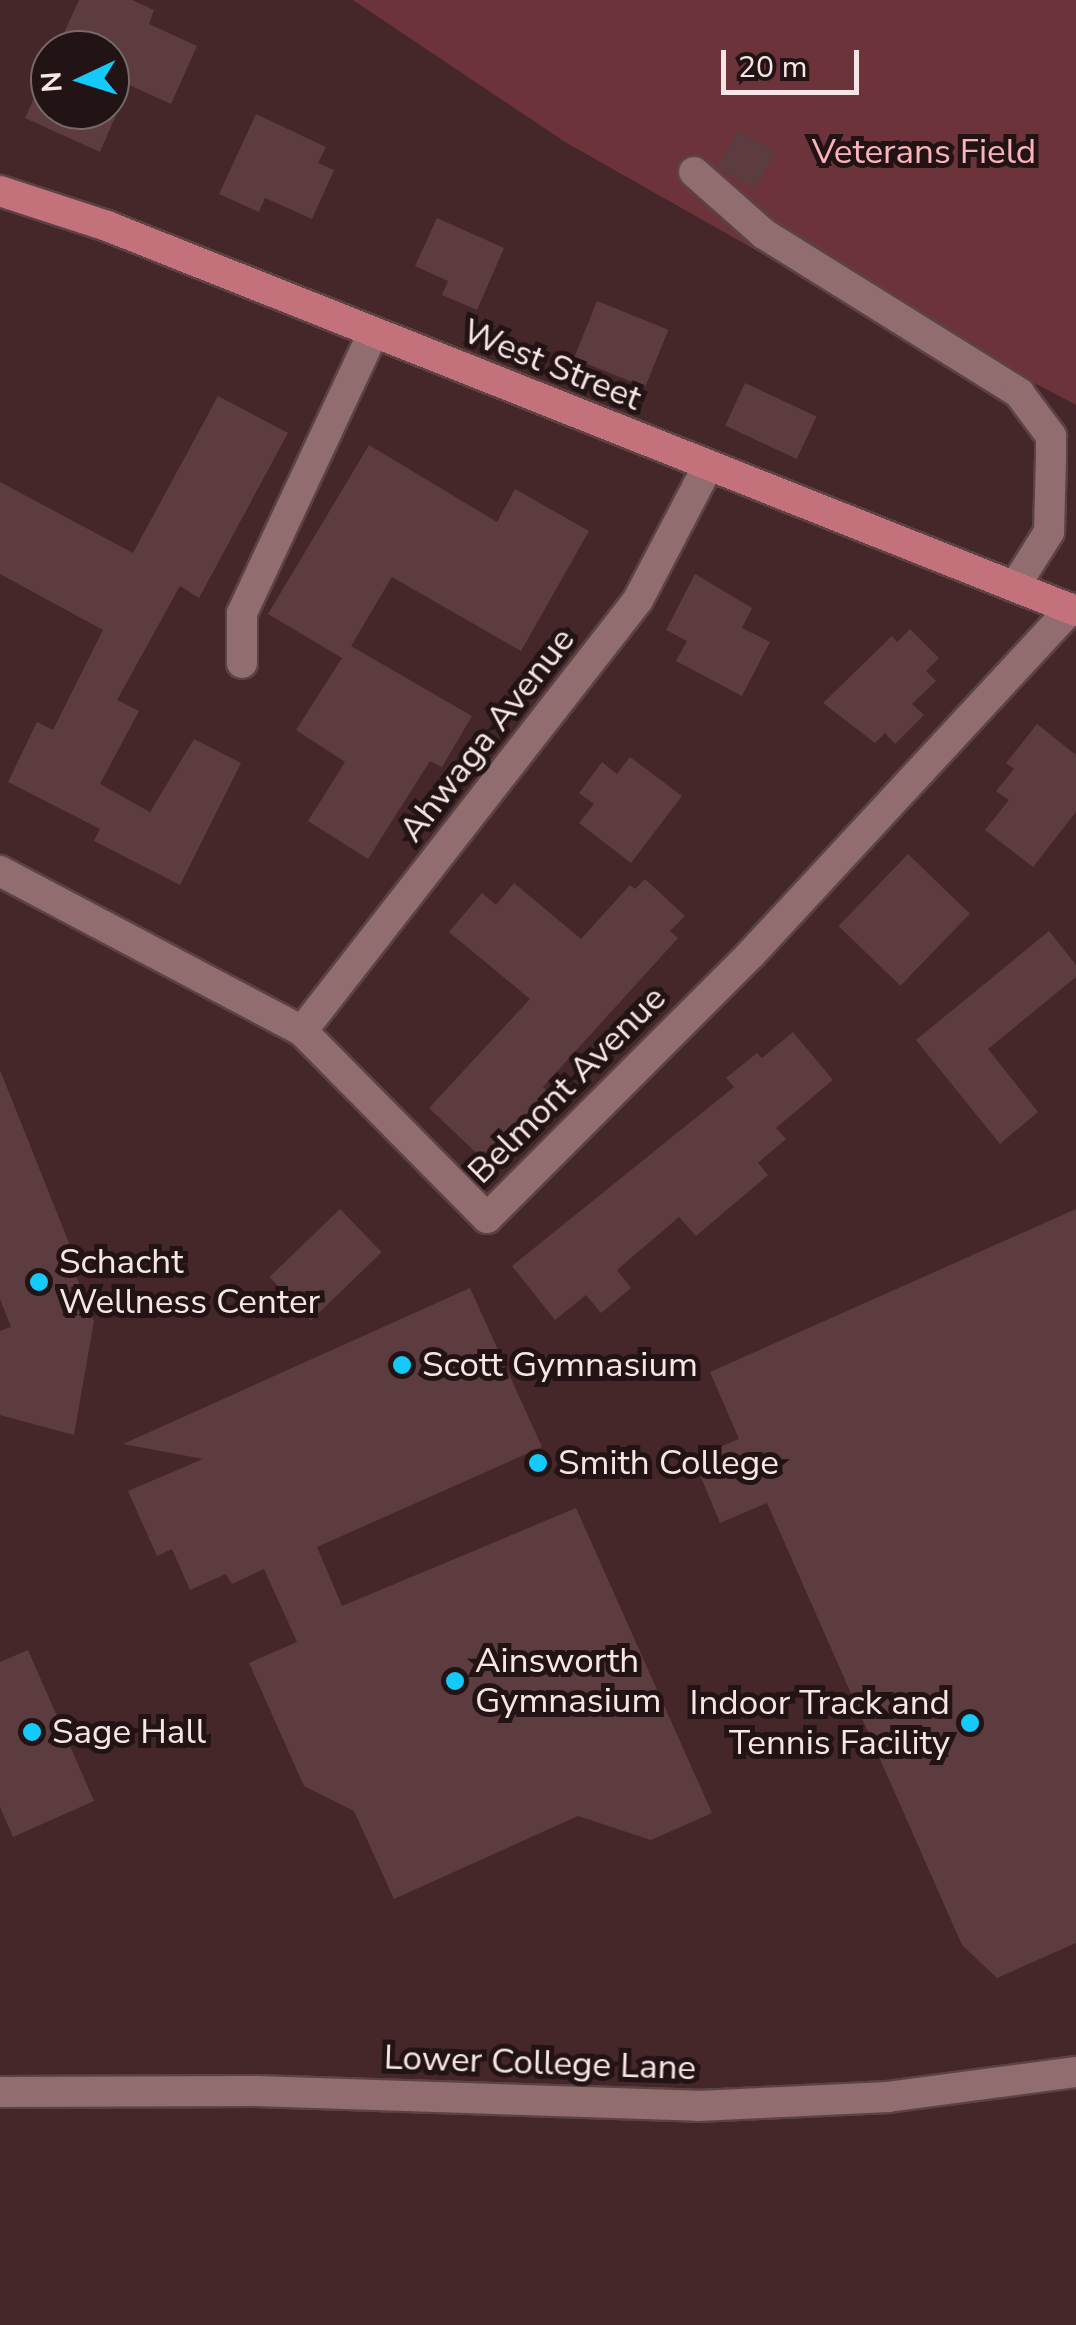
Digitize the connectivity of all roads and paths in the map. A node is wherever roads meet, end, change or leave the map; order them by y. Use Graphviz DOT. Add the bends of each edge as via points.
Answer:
graph roads {
  1 [pos="694,172"];
  2 [pos="0,191"];
  3 [pos="373,333"];
  4 [pos="708,468"];
  5 [pos="1016,586"];
  6 [pos="1074,610"];
  7 [pos="242,664"];
  8 [pos="0,871"];
  9 [pos="302,1031"];
  10 [pos="1076,2072"];
  11 [pos="0,2092"];
  1 -- 5 [label="street" via="764,234 1020,393 1052,436 1052,457 1049,532"];
  2 -- 3 [label="main road, West Street" via="107,226"];
  3 -- 4 [label="main road, West Street"];
  3 -- 7 [label="street" via="242,613"];
  4 -- 5 [label="main road, West Street"];
  4 -- 9 [label="street, Ahwaga Avenue" via="638,600"];
  5 -- 6 [label="main road, West Street"];
  6 -- 9 [label="street, Belmont Avenue" via="751,954 487,1218"];
  8 -- 9 [label="street, Belmont Avenue"];
  10 -- 11 [label="street, Lower College Lane" via="888,2097 698,2106 256,2091"];
}
